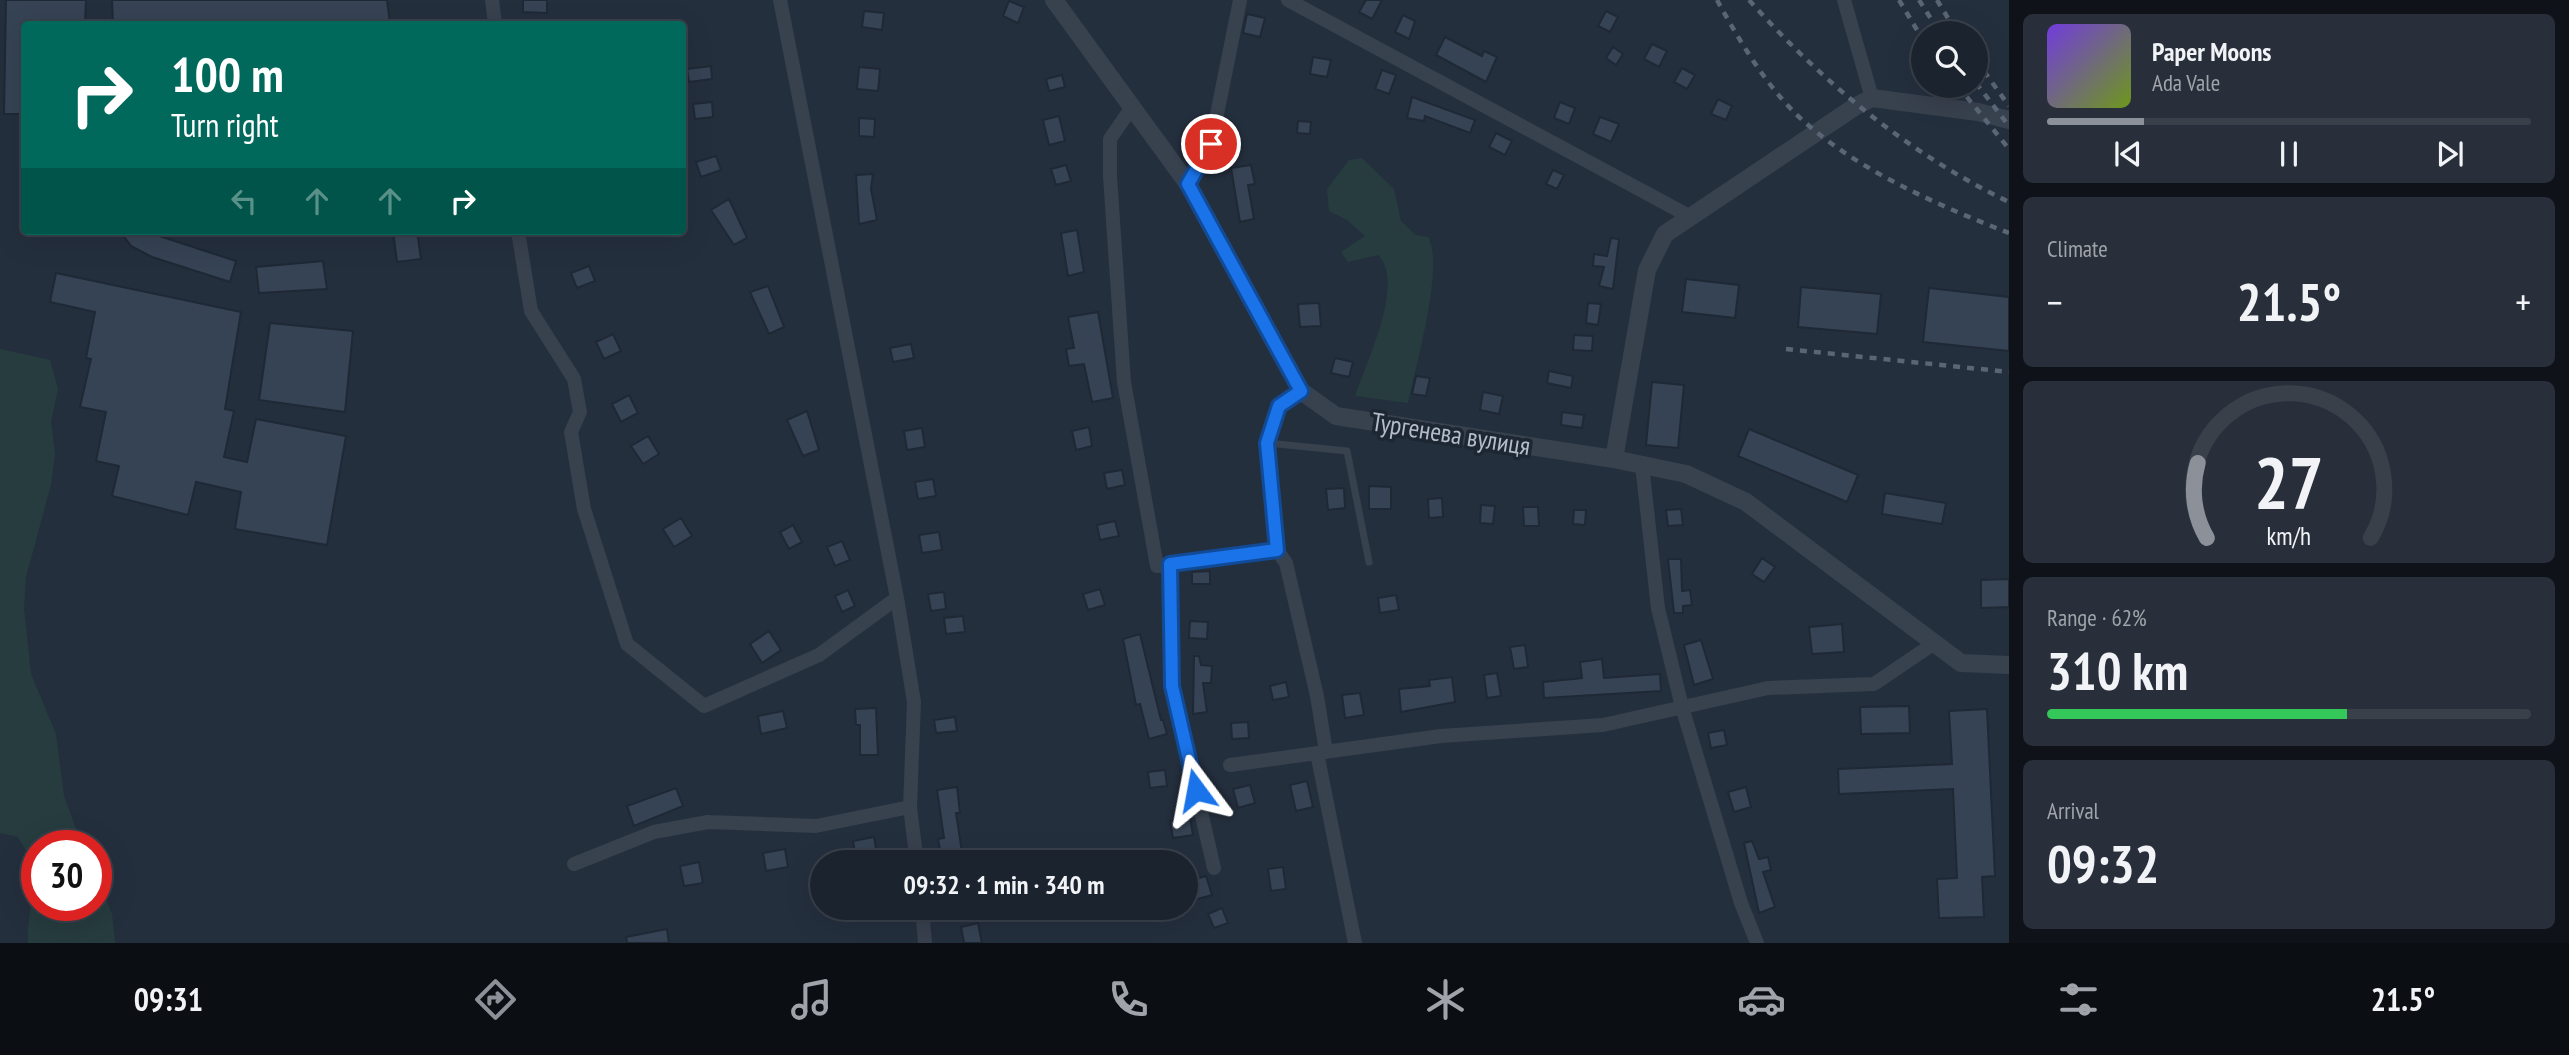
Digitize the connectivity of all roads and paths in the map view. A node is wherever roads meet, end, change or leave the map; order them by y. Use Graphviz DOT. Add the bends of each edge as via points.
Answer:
graph roads {
  1 [pos="492,0"];
  2 [pos="780,0"];
  3 [pos="1054,0"];
  4 [pos="1287,0"];
  5 [pos="1844,0"];
  6 [pos="1238,1"];
  7 [pos="495,21"];
  8 [pos="1872,98"];
  9 [pos="1132,107"];
  10 [pos="2009,120"];
  11 [pos="1188,184"];
  12 [pos="1689,216"];
  13 [pos="519,235"];
  14 [pos="1301,391"];
  15 [pos="1267,443"];
  16 [pos="1615,459"];
  17 [pos="1642,465"];
  18 [pos="1277,550"];
  19 [pos="1369,562"];
  20 [pos="1170,564"];
  21 [pos="897,598"];
  22 [pos="1936,642"];
  23 [pos="2009,665"];
  24 [pos="1682,707"];
  25 [pos="1322,752"];
  26 [pos="1230,765"];
  27 [pos="910,807"];
  28 [pos="915,850"];
  29 [pos="574,864"];
  30 [pos="1214,868"];
  31 [pos="923,920"];
  32 [pos="925,943"];
  33 [pos="1355,943"];
  34 [pos="1757,943"];
  1 -- 7 [label="street"];
  2 -- 21 [label="street"];
  3 -- 9 [label="street, Тургенева вулиця"];
  4 -- 12 [label="street"];
  5 -- 8 [label="street"];
  6 -- 11 [label="street" via="1211,144"];
  8 -- 10 [label="street"];
  8 -- 12 [label="street"];
  9 -- 11 [label="street, Тургенева вулиця"];
  9 -- 20 [label="street" via="1110,139 1124,382 1157,566"];
  11 -- 14 [label="street, Тургенева вулиця"];
  12 -- 16 [label="street" via="1665,234 1647,270"];
  13 -- 21 [label="street" via="531,312 574,379 580,412 571,432 584,509 627,644 704,706 819,655"];
  14 -- 15 [label="street" via="1279,406"];
  14 -- 16 [label="street, Тургенева вулиця" via="1336,416"];
  15 -- 18 [label="street"];
  15 -- 19 [label="lane" via="1347,451"];
  16 -- 17 [label="street, Тургенева вулиця"];
  17 -- 22 [label="street, Тургенева вулиця" via="1686,474 1746,502"];
  17 -- 24 [label="street" via="1658,608"];
  18 -- 20 [label="street"];
  18 -- 25 [label="street" via="1286,563 1317,696"];
  20 -- 30 [label="street" via="1172,686"];
  21 -- 27 [label="street" via="914,702"];
  22 -- 23 [label="street, Тургенева вулиця" via="1961,663"];
  22 -- 24 [label="street" via="1874,684 1768,688"];
  24 -- 25 [label="street" via="1603,725 1441,736"];
  24 -- 34 [label="street"];
  25 -- 26 [label="street"];
  25 -- 33 [label="street"];
  27 -- 28 [label="street"];
  27 -- 29 [label="street" via="816,826 708,822 654,832"];
  31 -- 32 [label="street"];
}
